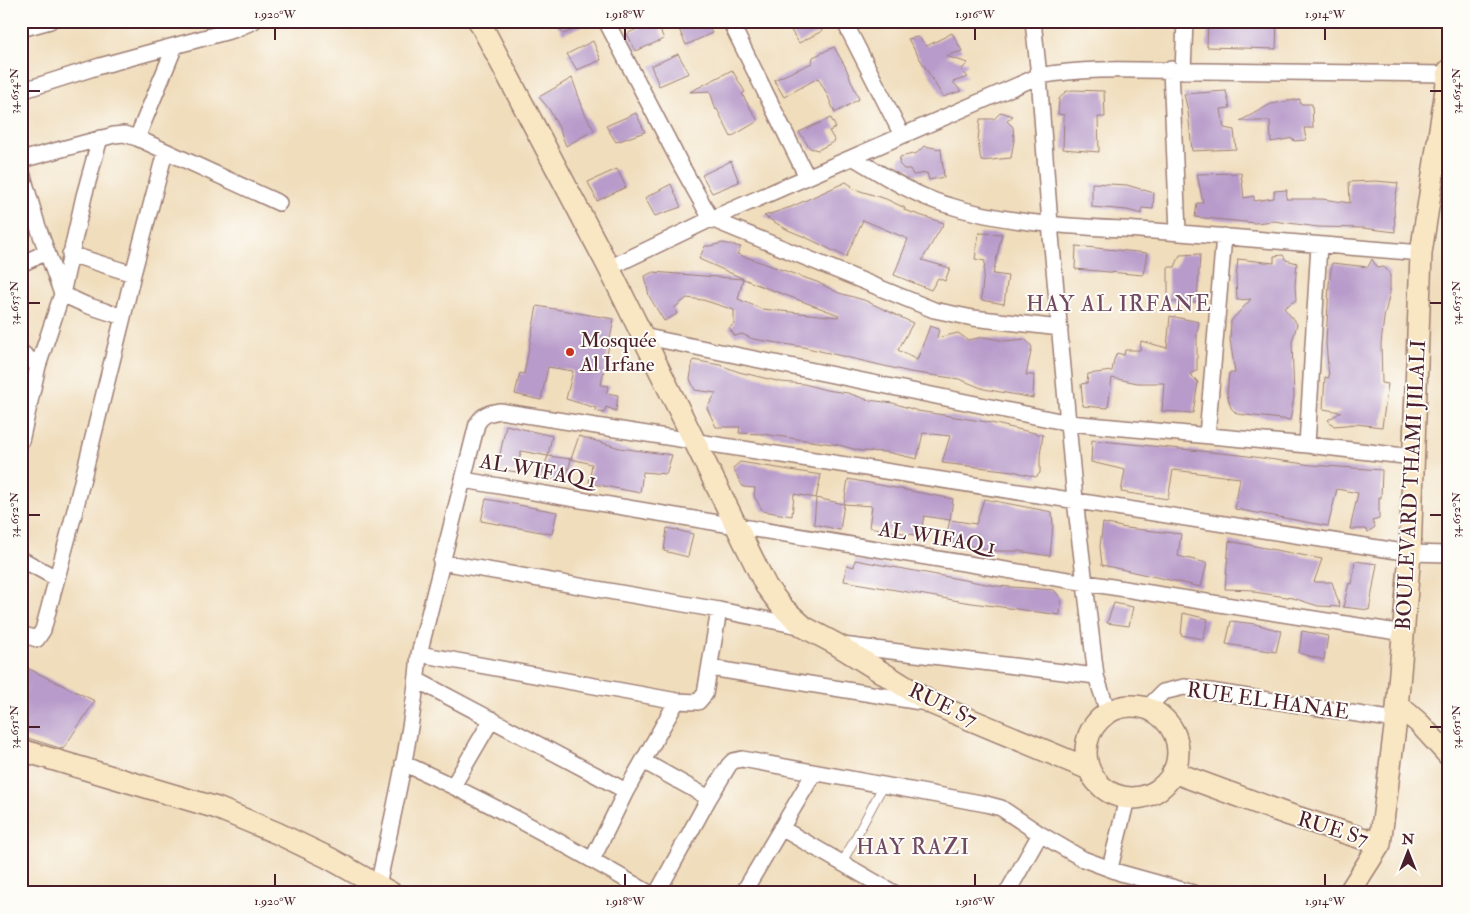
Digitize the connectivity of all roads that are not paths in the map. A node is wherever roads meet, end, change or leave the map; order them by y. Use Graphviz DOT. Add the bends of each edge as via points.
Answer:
graph roads {
  1 [pos="50,21"];
  2 [pos="254,21"];
  3 [pos="479,21"];
  4 [pos="606,21"];
  5 [pos="730,21"];
  6 [pos="844,21"];
  7 [pos="1033,21"];
  8 [pos="1185,21"];
  9 [pos="21,29"];
  10 [pos="175,46"];
  11 [pos="1177,70"];
  12 [pos="1449,70"];
  13 [pos="1448,74"];
  14 [pos="1039,76"];
  15 [pos="21,91"];
  16 [pos="902,135"];
  17 [pos="100,138"];
  18 [pos="137,138"];
  19 [pos="165,152"];
  20 [pos="854,158"];
  21 [pos="21,160"];
  22 [pos="21,169"];
  23 [pos="807,177"];
  24 [pos="279,203"];
  25 [pos="711,219"];
  26 [pos="1050,224"];
  27 [pos="1178,232"];
  28 [pos="1224,236"];
  29 [pos="1320,245"];
  30 [pos="47,252"];
  31 [pos="1421,253"];
  32 [pos="70,254"];
  33 [pos="21,264"];
  34 [pos="609,268"];
  35 [pos="132,274"];
  36 [pos="62,294"];
  37 [pos="123,317"];
  38 [pos="1060,328"];
  39 [pos="642,336"];
  40 [pos="21,352"];
  41 [pos="38,366"];
  42 [pos="1069,423"];
  43 [pos="1207,436"];
  44 [pos="694,441"];
  45 [pos="21,442"];
  46 [pos="1307,445"];
  47 [pos="1414,457"];
  48 [pos="464,480"];
  49 [pos="1075,500"];
  50 [pos="736,527"];
  51 [pos="1410,553"];
  52 [pos="1449,554"];
  53 [pos="21,559"];
  54 [pos="441,562"];
  55 [pos="56,578"];
  56 [pos="1084,584"];
  57 [pos="719,610"];
  58 [pos="804,627"];
  59 [pos="1404,633"];
  60 [pos="21,634"];
  61 [pos="836,644"];
  62 [pos="419,654"];
  63 [pos="710,668"];
  64 [pos="1096,676"];
  65 [pos="417,680"];
  66 [pos="677,701"];
  67 [pos="933,704"];
  68 [pos="1148,708"];
  69 [pos="1108,712"];
  70 [pos="1397,712"];
  71 [pos="492,719"];
  72 [pos="21,750"];
  73 [pos="1449,756"];
  74 [pos="643,761"];
  75 [pos="403,764"];
  76 [pos="1088,769"];
  77 [pos="1173,772"];
  78 [pos="814,773"];
  79 [pos="453,786"];
  80 [pos="884,786"];
  81 [pos="626,791"];
  82 [pos="708,798"];
  83 [pos="1127,799"];
  84 [pos="781,828"];
  85 [pos="1040,834"];
  86 [pos="1380,844"];
  87 [pos="592,860"];
  88 [pos="842,863"];
  89 [pos="1110,868"];
  90 [pos="384,889"];
  91 [pos="649,893"];
  92 [pos="657,893"];
  93 [pos="743,893"];
  94 [pos="894,893"];
  95 [pos="1007,893"];
  96 [pos="1193,893"];
  97 [pos="1349,893"];
  1 -- 9 [label="street"];
  2 -- 10 [label="street"];
  3 -- 34 [label="street, RUE S7"];
  4 -- 25 [label="street"];
  5 -- 23 [label="street"];
  6 -- 16 [label="street"];
  7 -- 14 [label="street"];
  8 -- 11 [label="street"];
  10 -- 15 [label="street"];
  10 -- 18 [label="street"];
  11 -- 13 [label="street"];
  11 -- 14 [label="street" via="1111,68"];
  11 -- 27 [label="street"];
  12 -- 13 [label="street, BOULEVARD THAMI JILALI"];
  13 -- 31 [label="street, BOULEVARD THAMI JILALI"];
  14 -- 16 [label="street"];
  14 -- 26 [label="street"];
  16 -- 20 [label="street"];
  17 -- 18 [label="street" via="124,134"];
  17 -- 21 [label="street"];
  17 -- 32 [label="street"];
  18 -- 19 [label="street"];
  19 -- 24 [label="street"];
  19 -- 35 [label="street"];
  20 -- 23 [label="street"];
  20 -- 26 [label="street" via="902,187 944,204 1001,218"];
  22 -- 30 [label="street"];
  23 -- 25 [label="street"];
  25 -- 34 [label="street"];
  25 -- 38 [label="street" via="934,310"];
  26 -- 27 [label="street"];
  26 -- 38 [label="street"];
  27 -- 28 [label="street"];
  28 -- 29 [label="street"];
  28 -- 43 [label="street"];
  29 -- 31 [label="street"];
  29 -- 46 [label="street"];
  30 -- 33 [label="street"];
  30 -- 36 [label="street"];
  31 -- 47 [label="street, BOULEVARD THAMI JILALI"];
  32 -- 35 [label="street"];
  32 -- 36 [label="street"];
  34 -- 39 [label="street, RUE S7"];
  35 -- 37 [label="street"];
  36 -- 37 [label="street"];
  36 -- 41 [label="street"];
  37 -- 55 [label="street"];
  38 -- 42 [label="street"];
  39 -- 42 [label="street"];
  39 -- 44 [label="street, RUE S7"];
  40 -- 41 [label="street"];
  41 -- 45 [label="street"];
  42 -- 43 [label="street"];
  42 -- 49 [label="street"];
  43 -- 46 [label="street"];
  44 -- 48 [label="street" via="500,410 482,416 477,424"];
  44 -- 49 [label="street"];
  44 -- 50 [label="street, RUE S7"];
  46 -- 47 [label="street"];
  47 -- 51 [label="street, BOULEVARD THAMI JILALI"];
  48 -- 50 [label="street, AL WIFAQ 1"];
  48 -- 54 [label="street"];
  49 -- 51 [label="street"];
  49 -- 56 [label="street"];
  50 -- 56 [label="street, AL WIFAQ 1"];
  50 -- 58 [label="street, RUE S7" via="766,586 782,607"];
  51 -- 52 [label="street"];
  51 -- 59 [label="street, BOULEVARD THAMI JILALI"];
  53 -- 55 [label="street"];
  54 -- 57 [label="street"];
  54 -- 62 [label="street"];
  55 -- 60 [label="street" via="41,634 33,638"];
  56 -- 59 [label="street, AL WIFAQ 1"];
  56 -- 64 [label="street"];
  57 -- 58 [label="street"];
  57 -- 63 [label="street"];
  58 -- 61 [label="street, RUE S7"];
  59 -- 70 [label="street, BOULEVARD THAMI JILALI"];
  61 -- 64 [label="street"];
  61 -- 67 [label="street, RUE S7"];
  62 -- 65 [label="street"];
  62 -- 66 [label="street"];
  63 -- 66 [label="street" via="705,694 698,702"];
  63 -- 67 [label="street"];
  64 -- 69 [label="street"];
  65 -- 71 [label="street"];
  65 -- 75 [label="street"];
  66 -- 74 [label="street"];
  67 -- 76 [label="street, RUE S7"];
  68 -- 69 [label="street" via="1128,707"];
  68 -- 70 [label="street, RUE EL HANAE" via="1162,692 1184,687"];
  68 -- 77 [label="street" via="1161,716 1177,742"];
  69 -- 76 [label="street" via="1088,737"];
  70 -- 73 [label="street" via="1419,723"];
  70 -- 86 [label="street, BOULEVARD THAMI JILALI"];
  71 -- 79 [label="street"];
  71 -- 81 [label="street"];
  72 -- 90 [label="street" via="217,808 329,858"];
  74 -- 81 [label="street"];
  74 -- 82 [label="street"];
  75 -- 79 [label="street"];
  75 -- 90 [label="street"];
  76 -- 83 [label="street" via="1108,792"];
  77 -- 83 [label="street" via="1152,794"];
  77 -- 86 [label="street, RUE S7"];
  78 -- 80 [label="street"];
  78 -- 82 [label="street" via="733,760"];
  78 -- 84 [label="street"];
  79 -- 87 [label="street"];
  80 -- 85 [label="street" via="1001,808"];
  80 -- 88 [label="lane"];
  81 -- 87 [label="street"];
  82 -- 92 [label="street"];
  83 -- 89 [label="street"];
  84 -- 88 [label="street"];
  84 -- 93 [label="street"];
  85 -- 89 [label="street" via="1083,858"];
  85 -- 95 [label="street"];
  86 -- 97 [label="street, BOULEVARD THAMI JILALI"];
  87 -- 91 [label="street"];
  88 -- 94 [label="street"];
  89 -- 96 [label="street"];
}
